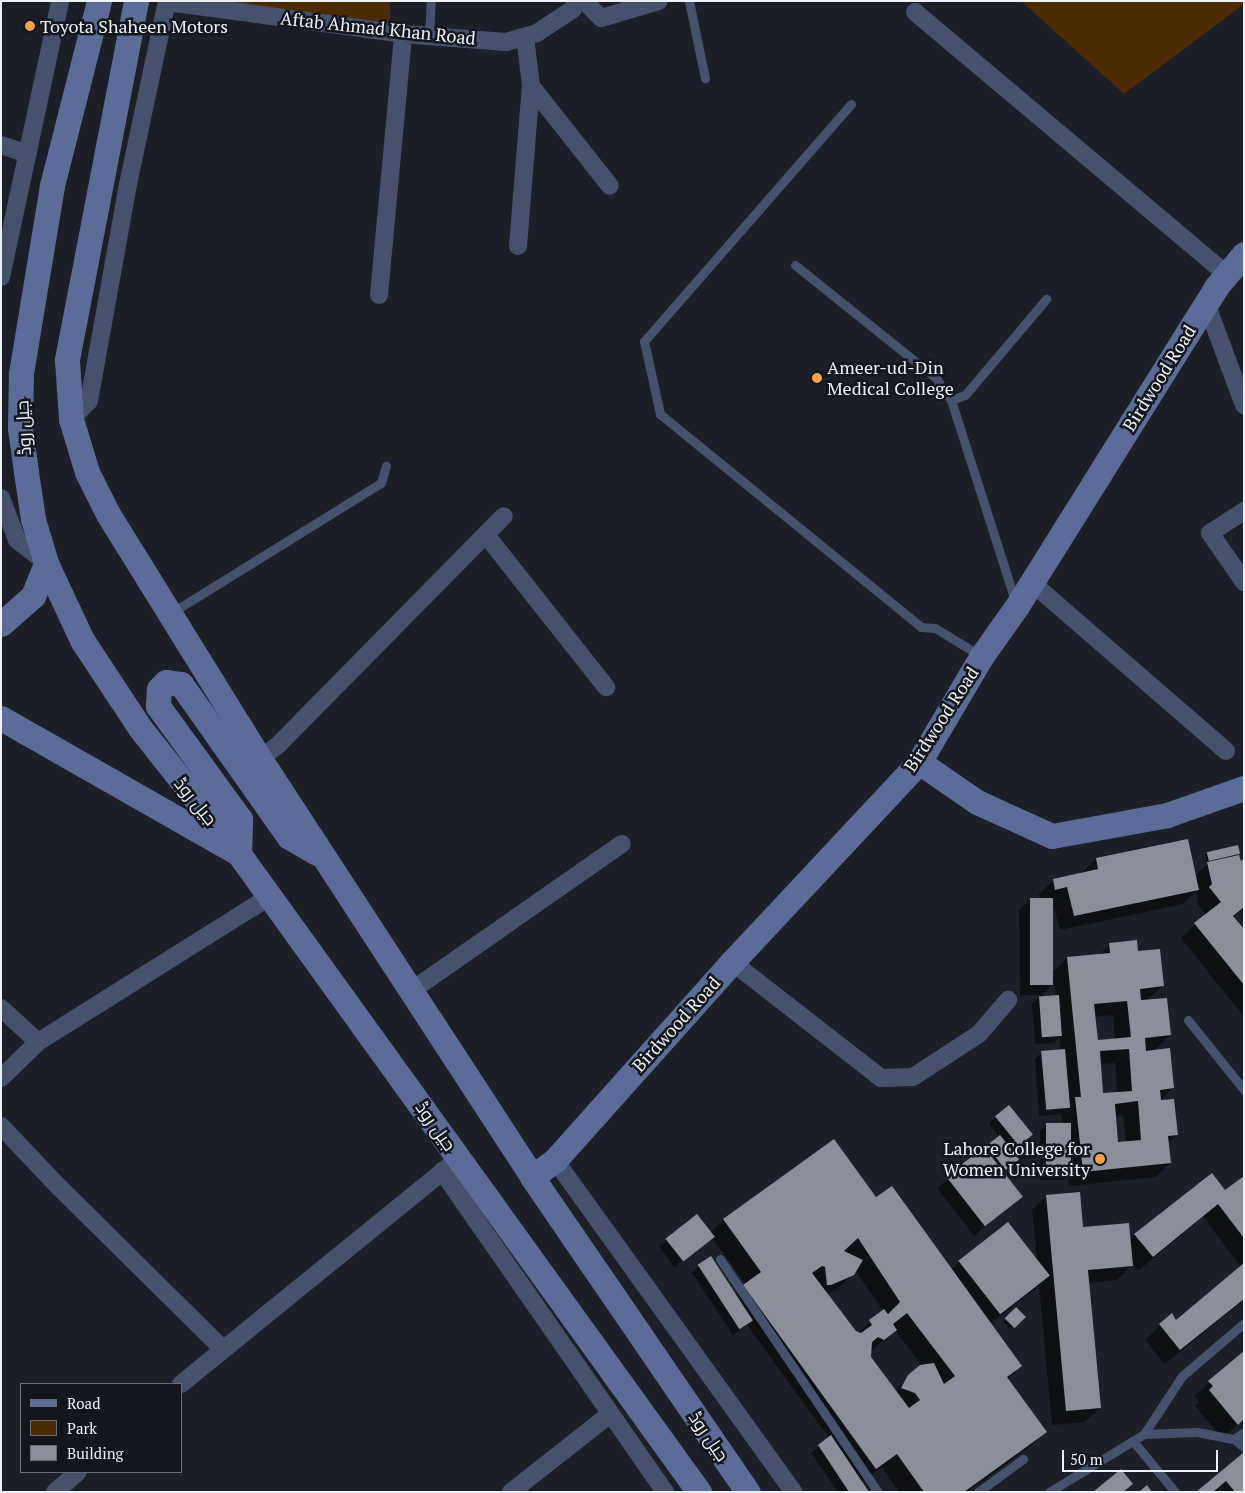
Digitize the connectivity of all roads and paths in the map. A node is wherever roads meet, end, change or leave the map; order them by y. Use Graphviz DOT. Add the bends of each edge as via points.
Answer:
graph roads {
  1 [pos="60,1"];
  2 [pos="100,1"];
  3 [pos="136,1"];
  4 [pos="431,1"];
  5 [pos="577,1"];
  6 [pos="584,1"];
  7 [pos="659,1"];
  8 [pos="689,1"];
  9 [pos="167,2"];
  10 [pos="914,12"];
  11 [pos="403,34"];
  12 [pos="429,36"];
  13 [pos="525,37"];
  14 [pos="705,78"];
  15 [pos="531,86"];
  16 [pos="851,104"];
  17 [pos="1,145"];
  18 [pos="28,154"];
  19 [pos="610,186"];
  20 [pos="518,246"];
  21 [pos="1244,254"];
  22 [pos="795,265"];
  23 [pos="1227,275"];
  24 [pos="1,276"];
  25 [pos="379,296"];
  26 [pos="1046,299"];
  27 [pos="1206,303"];
  28 [pos="950,400"];
  29 [pos="1244,405"];
  30 [pos="70,418"];
  31 [pos="386,466"];
  32 [pos="1,498"];
  33 [pos="1244,511"];
  34 [pos="504,516"];
  35 [pos="486,535"];
  36 [pos="46,564"];
  37 [pos="1031,582"];
  38 [pos="1244,582"];
  39 [pos="1017,606"];
  40 [pos="170,613"];
  41 [pos="1,624"];
  42 [pos="981,656"];
  43 [pos="606,687"];
  44 [pos="1,718"];
  45 [pos="1226,751"];
  46 [pos="260,760"];
  47 [pos="918,762"];
  48 [pos="1244,788"];
  49 [pos="622,844"];
  50 [pos="239,854"];
  51 [pos="324,858"];
  52 [pos="269,896"];
  53 [pos="732,962"];
  54 [pos="411,991"];
  55 [pos="1008,1000"];
  56 [pos="1,1008"];
  57 [pos="1188,1020"];
  58 [pos="38,1042"];
  59 [pos="1,1078"];
  60 [pos="1244,1090"];
  61 [pos="1,1126"];
  62 [pos="555,1160"];
  63 [pos="450,1164"];
  64 [pos="532,1177"];
  65 [pos="720,1259"];
  66 [pos="1244,1323"];
  67 [pos="223,1349"];
  68 [pos="182,1383"];
  69 [pos="610,1414"];
  70 [pos="1244,1432"];
  71 [pos="1144,1434"];
  72 [pos="1234,1439"];
  73 [pos="1133,1441"];
  74 [pos="1244,1447"];
  75 [pos="1023,1459"];
  76 [pos="77,1473"];
  77 [pos="55,1492"];
  78 [pos="511,1492"];
  79 [pos="664,1492"];
  80 [pos="699,1492"];
  81 [pos="748,1492"];
  82 [pos="794,1492"];
  83 [pos="878,1492"];
  84 [pos="978,1492"];
  85 [pos="1048,1492"];
  86 [pos="1174,1492"];
  1 -- 18 [label="street"];
  2 -- 36 [label="main road, جیل روڈ" via="52,186 21,374 20,428 33,519"];
  3 -- 30 [label="main road, جیل روڈ" via="66,360"];
  4 -- 12 [label="lane"];
  5 -- 13 [label="street, Aftab Ahmad Khan Road" via="565,14 537,33"];
  6 -- 7 [label="street" via="601,18"];
  8 -- 14 [label="lane"];
  9 -- 11 [label="street, Aftab Ahmad Khan Road"];
  9 -- 30 [label="street" via="127,189 89,401"];
  10 -- 23 [label="street"];
  11 -- 12 [label="street, Aftab Ahmad Khan Road"];
  11 -- 25 [label="street"];
  12 -- 13 [label="street, Aftab Ahmad Khan Road" via="506,42"];
  13 -- 15 [label="street"];
  15 -- 19 [label="street"];
  15 -- 20 [label="street"];
  16 -- 42 [label="lane" via="644,341 660,414 920,627 935,628"];
  17 -- 18 [label="street"];
  18 -- 24 [label="street"];
  21 -- 23 [label="main road, Birdwood Road"];
  22 -- 28 [label="lane" via="936,378"];
  23 -- 27 [label="main road, Birdwood Road"];
  26 -- 28 [label="lane" via="965,394"];
  27 -- 29 [label="street"];
  27 -- 37 [label="main road, Birdwood Road"];
  28 -- 39 [label="lane"];
  30 -- 40 [label="main road, جیل روڈ" via="86,472 108,514"];
  31 -- 40 [label="lane" via="381,483"];
  32 -- 36 [label="street" via="17,540"];
  33 -- 38 [label="street" via="1210,532"];
  34 -- 35 [label="street"];
  35 -- 43 [label="street"];
  35 -- 46 [label="street"];
  36 -- 41 [label="main road" via="33,596"];
  36 -- 50 [label="main road, جیل روڈ" via="64,607 100,671 171,770"];
  37 -- 39 [label="main road, Birdwood Road"];
  37 -- 45 [label="street"];
  39 -- 42 [label="main road, Birdwood Road"];
  40 -- 46 [label="main road, جیل روڈ"];
  42 -- 47 [label="main road, Birdwood Road"];
  44 -- 50 [label="main road"];
  46 -- 51 [label="main road, جیل روڈ"];
  47 -- 48 [label="main road" via="977,802 1052,836 1167,815"];
  47 -- 53 [label="main road, Birdwood Road"];
  49 -- 54 [label="street"];
  50 -- 51 [label="main road" via="240,819 158,706 159,689 166,682 173,681 188,690 290,837"];
  50 -- 52 [label="main road, جیل روڈ"];
  51 -- 54 [label="main road, جیل روڈ"];
  52 -- 58 [label="street"];
  52 -- 63 [label="main road, جیل روڈ"];
  53 -- 55 [label="street" via="881,1078 913,1077 979,1034"];
  53 -- 62 [label="main road, Birdwood Road"];
  54 -- 64 [label="main road, جیل روڈ"];
  56 -- 58 [label="street"];
  57 -- 60 [label="lane"];
  58 -- 59 [label="street"];
  61 -- 67 [label="street"];
  62 -- 64 [label="main road, Birdwood Road"];
  62 -- 82 [label="street"];
  63 -- 67 [label="street"];
  63 -- 69 [label="street"];
  63 -- 80 [label="main road, جیل روڈ"];
  64 -- 81 [label="main road, جیل روڈ"];
  65 -- 83 [label="lane"];
  66 -- 71 [label="lane" via="1182,1376"];
  67 -- 68 [label="street"];
  69 -- 78 [label="street"];
  69 -- 79 [label="street"];
  70 -- 72 [label="lane"];
  71 -- 72 [label="lane" via="1197,1432"];
  71 -- 73 [label="lane"];
  72 -- 74 [label="lane"];
  73 -- 85 [label="lane"];
  73 -- 86 [label="lane"];
  75 -- 84 [label="lane"];
  76 -- 77 [label="street"];
}
